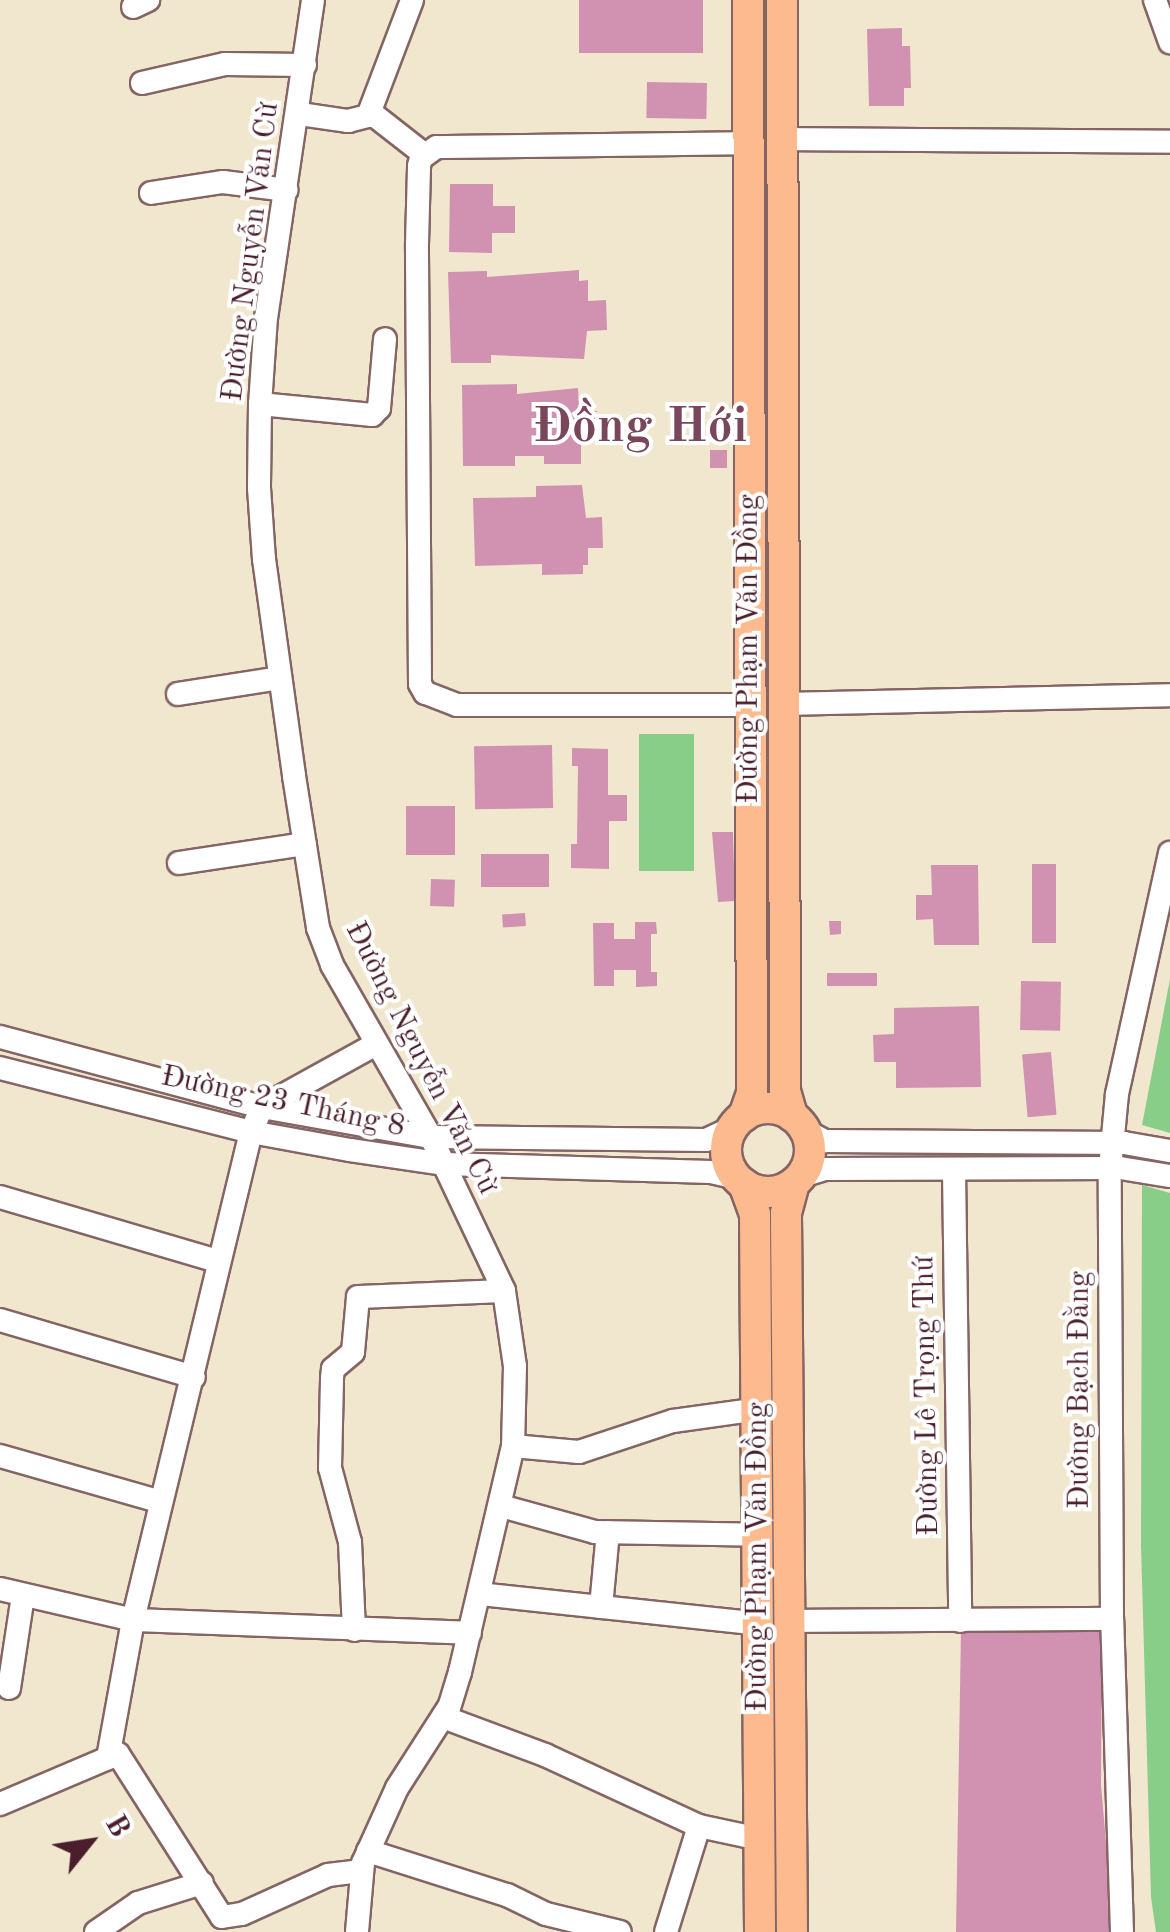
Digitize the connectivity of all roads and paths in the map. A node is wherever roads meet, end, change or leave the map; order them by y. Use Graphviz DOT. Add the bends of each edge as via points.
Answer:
graph roads {
  1 [pos="313,0"];
  2 [pos="412,0"];
  3 [pos="748,0"];
  4 [pos="782,0"];
  5 [pos="1156,0"];
  6 [pos="1170,42"];
  7 [pos="305,65"];
  8 [pos="142,83"];
  9 [pos="370,112"];
  10 [pos="300,114"];
  11 [pos="782,139"];
  12 [pos="751,142"];
  13 [pos="1170,142"];
  14 [pos="425,155"];
  15 [pos="286,190"];
  16 [pos="151,193"];
  17 [pos="384,339"];
  18 [pos="260,404"];
  19 [pos="280,678"];
  20 [pos="178,694"];
  21 [pos="1170,695"];
  22 [pos="783,704"];
  23 [pos="748,705"];
  24 [pos="304,844"];
  25 [pos="1170,853"];
  26 [pos="179,863"];
  27 [pos="0,1037"];
  28 [pos="376,1044"];
  29 [pos="0,1068"];
  30 [pos="262,1107"];
  31 [pos="738,1122"];
  32 [pos="798,1122"];
  33 [pos="251,1132"];
  34 [pos="432,1137"];
  35 [pos="1112,1144"];
  36 [pos="1170,1151"];
  37 [pos="445,1164"];
  38 [pos="1110,1168"];
  39 [pos="954,1170"];
  40 [pos="1170,1176"];
  41 [pos="798,1180"];
  42 [pos="740,1181"];
  43 [pos="0,1197"];
  44 [pos="218,1261"];
  45 [pos="504,1291"];
  46 [pos="0,1320"];
  47 [pos="194,1377"];
  48 [pos="758,1409"];
  49 [pos="512,1446"];
  50 [pos="0,1456"];
  51 [pos="161,1502"];
  52 [pos="501,1506"];
  53 [pos="608,1532"];
  54 [pos="758,1535"];
  55 [pos="0,1589"];
  56 [pos="480,1594"];
  57 [pos="24,1595"];
  58 [pos="601,1607"];
  59 [pos="1112,1619"];
  60 [pos="133,1620"];
  61 [pos="790,1621"];
  62 [pos="960,1621"];
  63 [pos="759,1624"];
  64 [pos="354,1630"];
  65 [pos="470,1632"];
  66 [pos="3,1688"];
  67 [pos="443,1716"];
  68 [pos="108,1758"];
  69 [pos="0,1804"];
  70 [pos="699,1826"];
  71 [pos="760,1840"];
  72 [pos="365,1861"];
  73 [pos="202,1883"];
  74 [pos="545,1923"];
  75 [pos="96,1932"];
  76 [pos="357,1932"];
  77 [pos="620,1932"];
  78 [pos="666,1932"];
  79 [pos="760,1932"];
  80 [pos="792,1932"];
  81 [pos="1122,1932"];
  1 -- 7 [label="street, Đường Nguyễn Văn Cừ"];
  2 -- 9 [label="street"];
  3 -- 12 [label="main road, Đường Phạm Văn Đồng"];
  4 -- 11 [label="main road, Đường Phạm Văn Đồng"];
  5 -- 6 [label="street"];
  7 -- 8 [label="street" via="225,64"];
  7 -- 10 [label="street, Đường Nguyễn Văn Cừ"];
  9 -- 10 [label="street" via="348,121"];
  9 -- 14 [label="street"];
  10 -- 15 [label="street, Đường Nguyễn Văn Cừ"];
  11 -- 12 [label="main road"];
  11 -- 13 [label="street"];
  11 -- 22 [label="main road, Đường Phạm Văn Đồng"];
  12 -- 14 [label="street" via="437,147"];
  12 -- 23 [label="main road, Đường Phạm Văn Đồng"];
  14 -- 23 [label="street" via="419,166 418,302 425,693 457,705"];
  15 -- 16 [label="street" via="223,182"];
  15 -- 18 [label="street, Đường Nguyễn Văn Cừ"];
  17 -- 18 [label="street" via="380,408 372,416"];
  18 -- 19 [label="street, Đường Nguyễn Văn Cừ" via="258,488"];
  19 -- 20 [label="street"];
  19 -- 24 [label="street, Đường Nguyễn Văn Cừ"];
  21 -- 22 [label="street"];
  22 -- 23 [label="main road"];
  22 -- 32 [label="main road, Đường Phạm Văn Đồng" via="785,1091"];
  23 -- 31 [label="main road, Đường Phạm Văn Đồng" via="752,1093"];
  24 -- 26 [label="street"];
  24 -- 28 [label="street, Đường Nguyễn Văn Cừ" via="318,928"];
  25 -- 35 [label="street, Đường Bạch Đằng"];
  27 -- 30 [label="street, Đường 23 Tháng 8"];
  28 -- 30 [label="street"];
  28 -- 34 [label="street, Đường Nguyễn Văn Cừ"];
  29 -- 33 [label="street, Đường 23 Tháng 8"];
  30 -- 33 [label="street"];
  30 -- 34 [label="street, Đường 23 Tháng 8"];
  31 -- 32 [label="main road" via="768,1108"];
  31 -- 34 [label="street, Đường 23 Tháng 8" via="706,1140"];
  31 -- 42 [label="main road" via="726,1158"];
  32 -- 35 [label="street" via="825,1141"];
  32 -- 41 [label="main road" via="810,1152"];
  33 -- 37 [label="street, Đường 23 Tháng 8"];
  33 -- 44 [label="street"];
  34 -- 37 [label="street, Đường Nguyễn Văn Cừ"];
  35 -- 36 [label="street"];
  35 -- 38 [label="street, Đường Bạch Đằng"];
  37 -- 42 [label="street, Đường 23 Tháng 8" via="712,1172"];
  37 -- 45 [label="street, Đường Nguyễn Văn Cừ"];
  38 -- 39 [label="street"];
  38 -- 40 [label="street"];
  38 -- 59 [label="street, Đường Bạch Đằng"];
  39 -- 41 [label="street" via="825,1169"];
  39 -- 62 [label="street, Đường Lê Trọng Thứ"];
  41 -- 42 [label="main road" via="763,1192"];
  41 -- 61 [label="main road, Đường Phạm Văn Đồng" via="786,1213"];
  42 -- 48 [label="main road, Đường Phạm Văn Đồng" via="755,1214"];
  43 -- 44 [label="street"];
  44 -- 47 [label="street"];
  45 -- 49 [label="street, Đường Nguyễn Văn Cừ" via="515,1366"];
  45 -- 64 [label="street" via="358,1297 354,1352 332,1378 330,1468 350,1542"];
  46 -- 47 [label="street"];
  47 -- 51 [label="street"];
  48 -- 49 [label="street" via="673,1422 579,1452"];
  48 -- 54 [label="main road, Đường Phạm Văn Đồng"];
  49 -- 52 [label="street, Đường Nguyễn Văn Cừ"];
  50 -- 51 [label="street"];
  51 -- 60 [label="street"];
  52 -- 53 [label="street"];
  52 -- 56 [label="street, Đường Nguyễn Văn Cừ"];
  53 -- 54 [label="street"];
  53 -- 58 [label="street"];
  54 -- 63 [label="main road, Đường Phạm Văn Đồng"];
  55 -- 57 [label="street"];
  56 -- 58 [label="street"];
  56 -- 65 [label="street, Đường Nguyễn Văn Cừ"];
  57 -- 60 [label="street"];
  57 -- 66 [label="street"];
  58 -- 63 [label="street"];
  59 -- 62 [label="street"];
  59 -- 81 [label="street, Đường Bạch Đằng"];
  60 -- 64 [label="street"];
  60 -- 68 [label="street"];
  61 -- 62 [label="street"];
  61 -- 80 [label="main road, Đường Phạm Văn Đồng"];
  63 -- 71 [label="main road, Đường Phạm Văn Đồng"];
  64 -- 65 [label="street"];
  65 -- 67 [label="street, Đường Nguyễn Văn Cừ"];
  67 -- 70 [label="street"];
  67 -- 72 [label="street, Đường Nguyễn Văn Cừ" via="397,1788"];
  68 -- 69 [label="street"];
  68 -- 73 [label="street" via="118,1754"];
  70 -- 71 [label="street"];
  70 -- 78 [label="street"];
  71 -- 79 [label="main road, Đường Phạm Văn Đồng"];
  72 -- 73 [label="street" via="222,1917"];
  72 -- 74 [label="street" via="507,1896"];
  72 -- 76 [label="street, Đường Nguyễn Văn Cừ"];
  73 -- 75 [label="street" via="138,1903"];
  74 -- 77 [label="street"];
}
